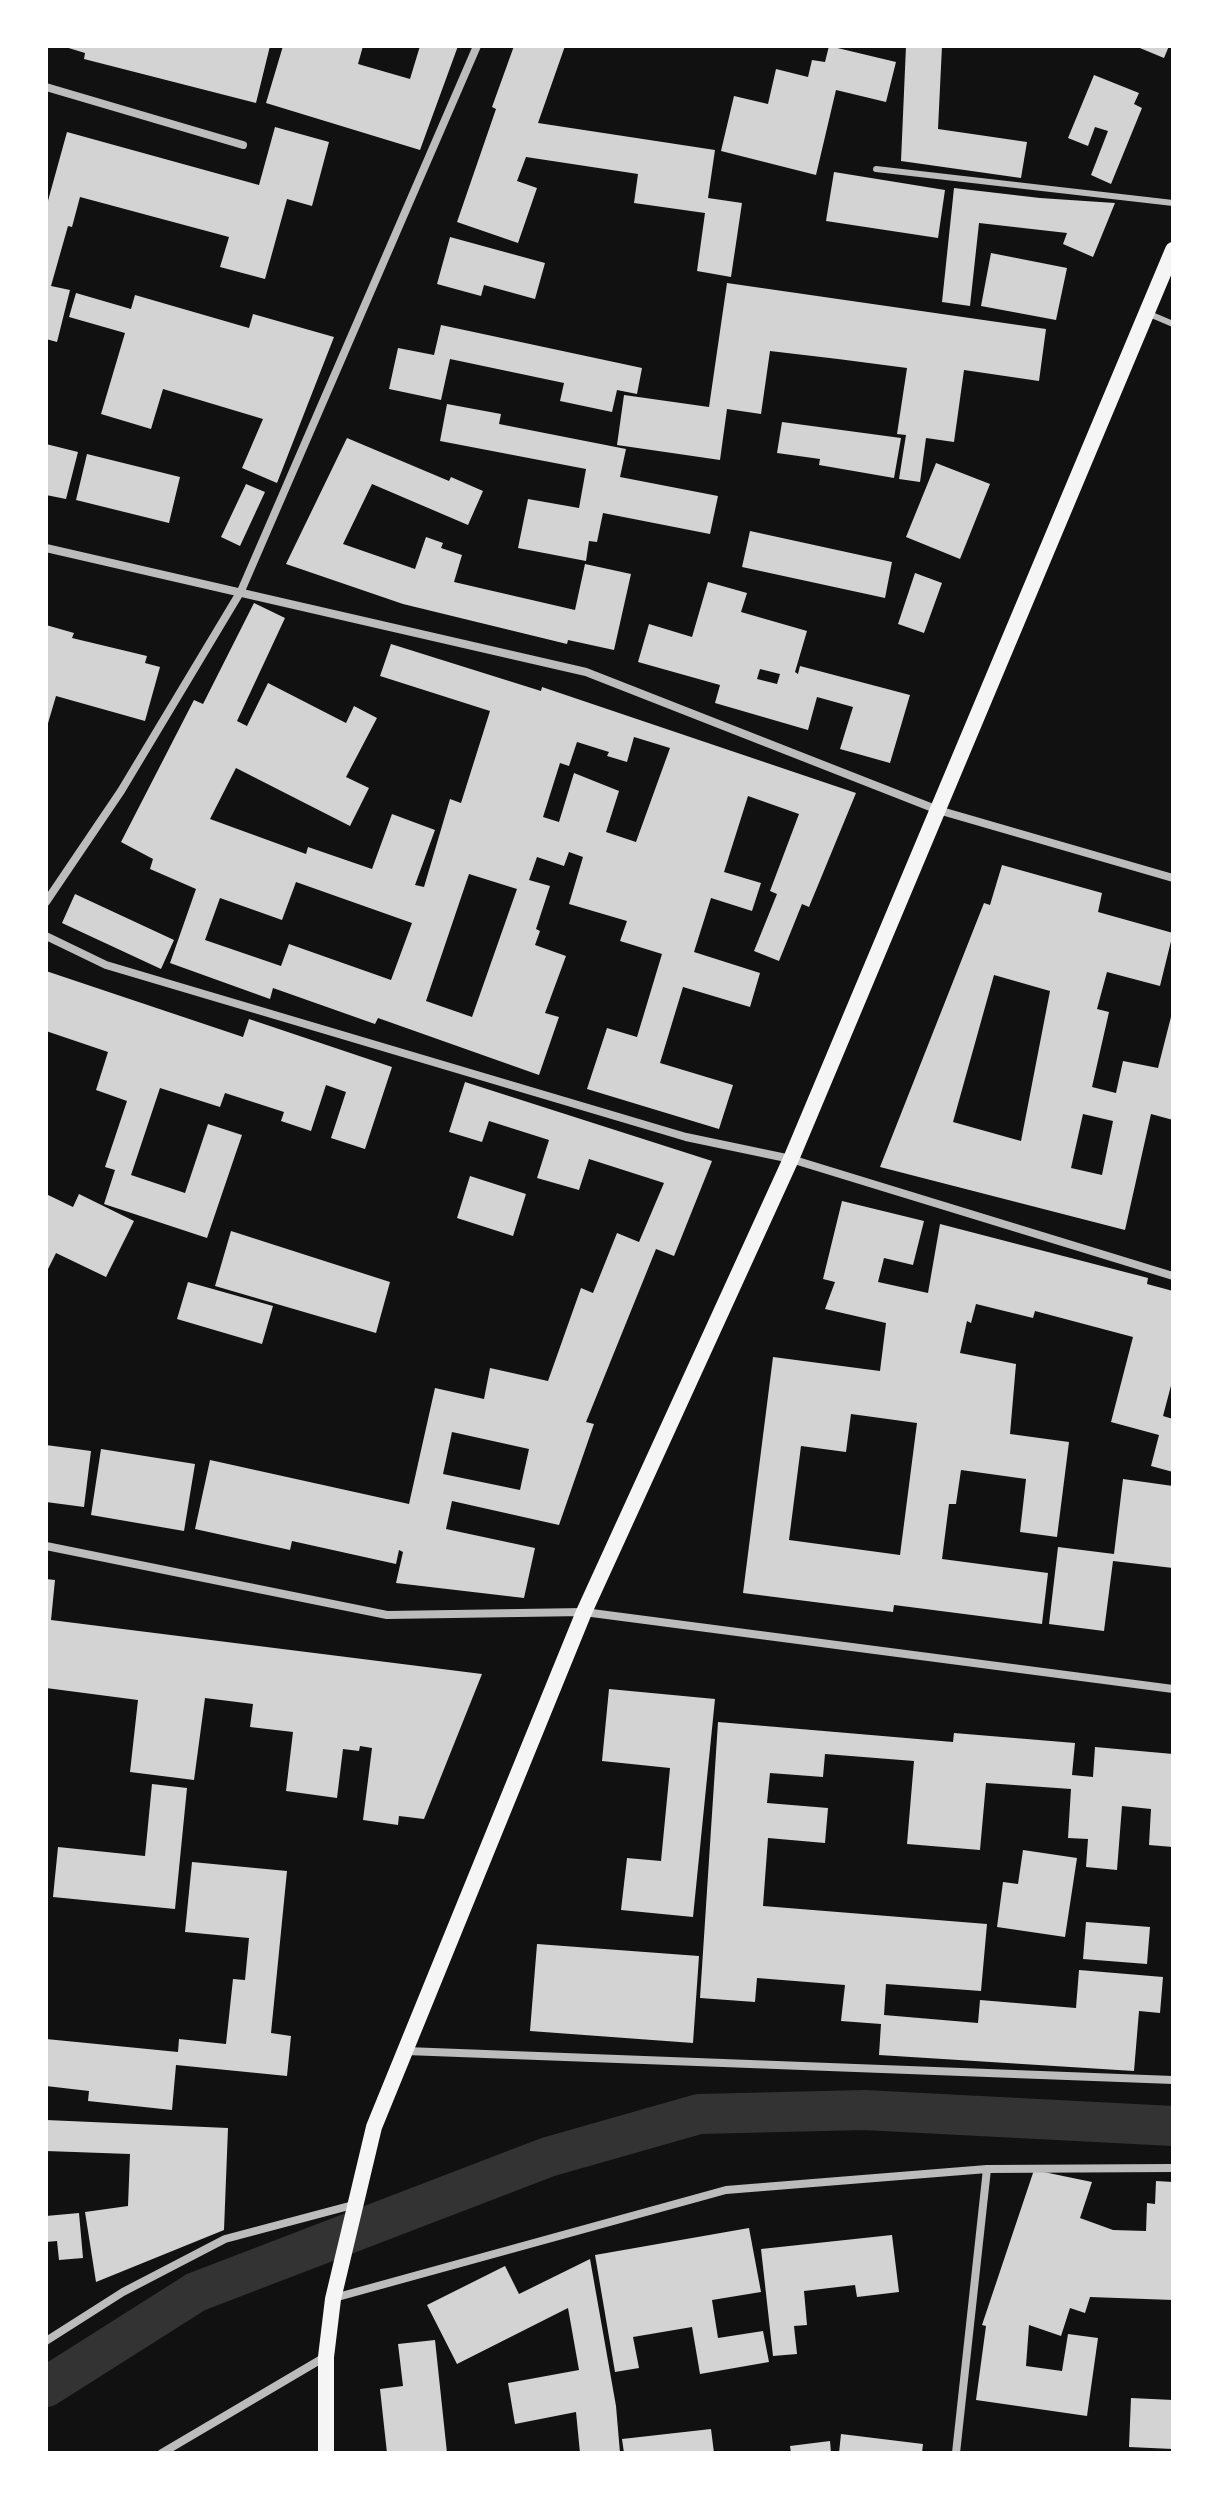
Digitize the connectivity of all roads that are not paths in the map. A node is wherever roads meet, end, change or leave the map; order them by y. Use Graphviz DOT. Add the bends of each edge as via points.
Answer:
graph roads {
  1 [pos="477,46"];
  2 [pos="46,87"];
  3 [pos="243,145"];
  4 [pos="876,169"];
  5 [pos="1173,203"];
  6 [pos="1173,250"];
  7 [pos="1147,313"];
  8 [pos="1173,324"];
  9 [pos="46,548"];
  10 [pos="241,591"];
  11 [pos="938,810"];
  12 [pos="1173,878"];
  13 [pos="46,902"];
  14 [pos="46,936"];
  15 [pos="791,1159"];
  16 [pos="1173,1276"];
  17 [pos="46,1546"];
  18 [pos="584,1612"];
  19 [pos="1173,1689"];
  20 [pos="405,2051"];
  21 [pos="1173,2080"];
  22 [pos="1173,2168"];
  23 [pos="987,2169"];
  24 [pos="353,2205"];
  25 [pos="333,2299"];
  26 [pos="46,2341"];
  27 [pos="326,2357"];
  28 [pos="162,2453"];
  29 [pos="326,2453"];
  30 [pos="956,2453"];
  1 -- 10 [label="street"];
  2 -- 3 [label="street"];
  4 -- 5 [label="lane"];
  6 -- 7 [label="main road"];
  7 -- 8 [label="lane"];
  7 -- 11 [label="main road"];
  9 -- 10 [label="street"];
  10 -- 11 [label="street" via="586,672"];
  10 -- 13 [label="street" via="121,791"];
  11 -- 12 [label="street"];
  11 -- 15 [label="main road"];
  14 -- 15 [label="street" via="106,965 686,1137"];
  15 -- 16 [label="street"];
  15 -- 18 [label="main road"];
  17 -- 18 [label="street" via="387,1615"];
  18 -- 19 [label="street"];
  18 -- 20 [label="main road"];
  20 -- 21 [label="street"];
  20 -- 24 [label="main road" via="374,2127"];
  22 -- 23 [label="street"];
  23 -- 25 [label="street" via="726,2190"];
  23 -- 30 [label="street"];
  24 -- 25 [label="main road"];
  24 -- 26 [label="street" via="225,2239 123,2292"];
  25 -- 27 [label="main road"];
  27 -- 28 [label="street"];
  27 -- 29 [label="main road"];
}
